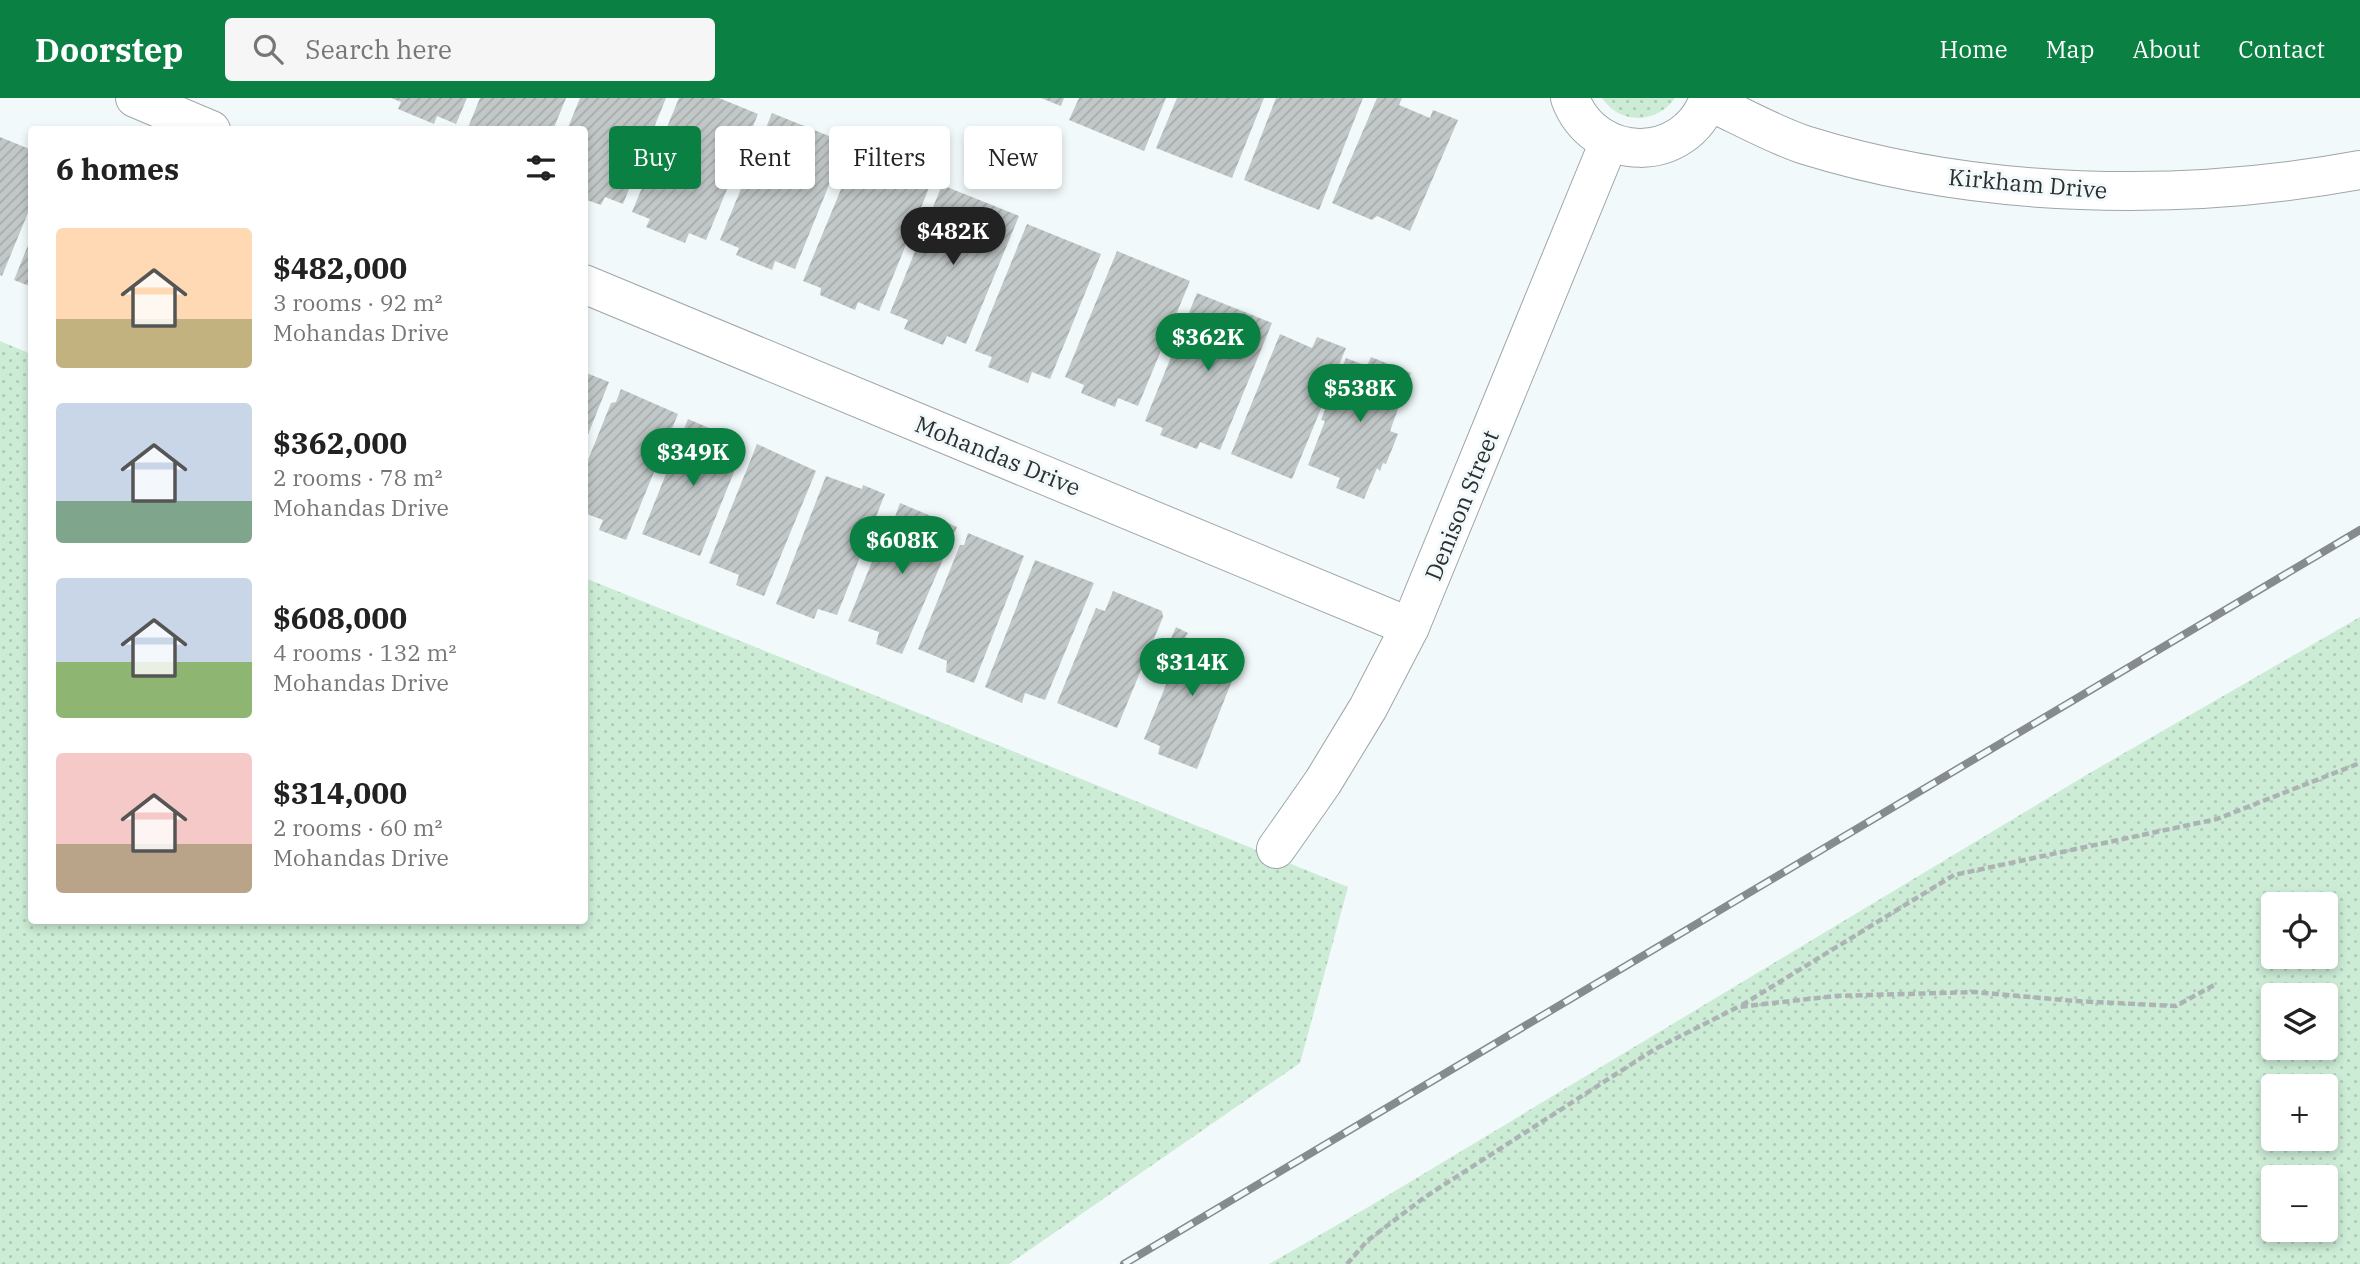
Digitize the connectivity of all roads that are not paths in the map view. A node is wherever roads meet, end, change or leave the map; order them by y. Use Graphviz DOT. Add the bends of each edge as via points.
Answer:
graph roads {
  1 [pos="135,98"];
  2 [pos="1570,98"];
  3 [pos="1709,100"];
  4 [pos="202,126"];
  5 [pos="1609,142"];
  6 [pos="2360,170"];
  7 [pos="588,286"];
  8 [pos="1410,627"];
  9 [pos="1276,849"];
  1 -- 4 [label="street"];
  2 -- 5 [label="street" via="1589,129"];
  3 -- 5 [label="street" via="1697,122 1656,147"];
  3 -- 6 [label="street, Kirkham Drive" via="1802,144 1898,170 2003,184 2103,191 2203,190"];
  5 -- 8 [label="street, Denison Street"];
  7 -- 8 [label="street, Mohandas Drive"];
  8 -- 9 [label="street, Denison Street" via="1368,708"];
}
